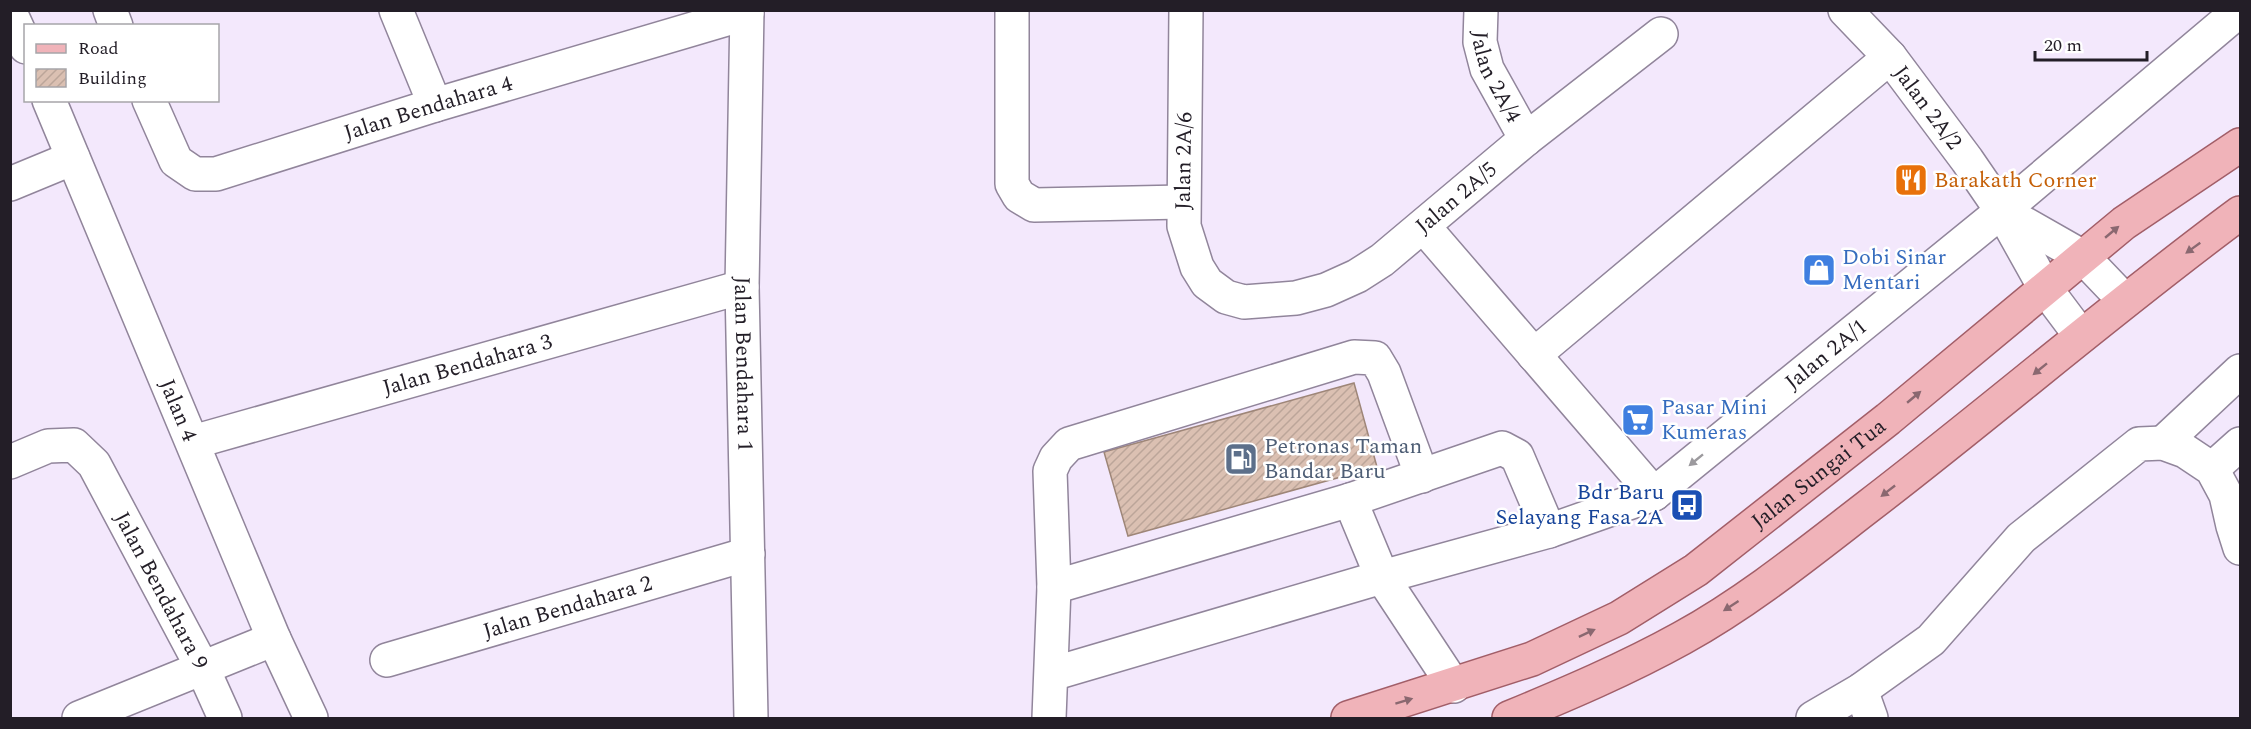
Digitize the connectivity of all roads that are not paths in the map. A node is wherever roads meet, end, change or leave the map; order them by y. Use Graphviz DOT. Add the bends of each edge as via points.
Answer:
graph roads {
  1 [pos="396,10"];
  2 [pos="1012,10"];
  3 [pos="1186,10"];
  4 [pos="1481,10"];
  5 [pos="1845,10"];
  6 [pos="2240,10"];
  7 [pos="10,12"];
  8 [pos="747,12"];
  9 [pos="1661,34"];
  10 [pos="24,43"];
  11 [pos="1890,57"];
  12 [pos="50,102"];
  13 [pos="150,102"];
  14 [pos="435,105"];
  15 [pos="1526,139"];
  16 [pos="2241,145"];
  17 [pos="73,158"];
  18 [pos="10,184"];
  19 [pos="1183,202"];
  20 [pos="2002,211"];
  21 [pos="2241,213"];
  22 [pos="1424,226"];
  23 [pos="2084,256"];
  24 [pos="742,287"];
  25 [pos="2045,288"];
  26 [pos="1226,297"];
  27 [pos="2126,301"];
  28 [pos="2081,336"];
  29 [pos="1534,355"];
  30 [pos="2241,371"];
  31 [pos="193,442"];
  32 [pos="2163,443"];
  33 [pos="2241,444"];
  34 [pos="10,462"];
  35 [pos="2212,469"];
  36 [pos="1422,476"];
  37 [pos="1654,494"];
  38 [pos="1350,500"];
  39 [pos="1549,531"];
  40 [pos="2241,548"];
  41 [pos="748,554"];
  42 [pos="1382,577"];
  43 [pos="1054,587"];
  44 [pos="274,639"];
  45 [pos="387,660"];
  46 [pos="202,667"];
  47 [pos="1052,674"];
  48 [pos="1454,686"];
  49 [pos="1866,704"];
  50 [pos="80,718"];
  51 [pos="225,718"];
  52 [pos="311,718"];
  53 [pos="751,718"];
  54 [pos="1048,718"];
  55 [pos="1348,718"];
  56 [pos="1509,718"];
  57 [pos="1813,718"];
  1 -- 14 [label="street"];
  2 -- 19 [label="street" via="1012,184 1019,196 1034,205"];
  3 -- 19 [label="street, Jalan 2A/6"];
  4 -- 15 [label="street, Jalan 2A/4" via="1480,42 1487,69"];
  5 -- 11 [label="street, Jalan 2A/2"];
  6 -- 20 [label="street, Jalan 2A/1"];
  7 -- 10 [label="street"];
  8 -- 14 [label="street, Jalan Bendahara 4"];
  8 -- 24 [label="street, Jalan Bendahara 1"];
  9 -- 15 [label="street, Jalan 2A/5"];
  11 -- 20 [label="street, Jalan 2A/2"];
  11 -- 29 [label="street"];
  12 -- 17 [label="street, Jalan 4"];
  13 -- 14 [label="street, Jalan Bendahara 4" via="176,161 195,174 216,174"];
  15 -- 22 [label="street, Jalan 2A/5"];
  23 -- 16 [label="main road, Jalan Sungai Tua, one-way" via="2124,223"];
  17 -- 18 [label="street"];
  17 -- 31 [label="street, Jalan 4"];
  19 -- 26 [label="street, Jalan 2A/6" via="1184,226 1197,267 1207,283"];
  20 -- 23 [label="street, Jalan 2A/2"];
  20 -- 25 [label="street, Jalan 2A/2"];
  20 -- 37 [label="street, Jalan 2A/1, one-way"];
  21 -- 27 [label="main road, one-way"];
  22 -- 26 [label="street, Jalan 2A/5" via="1382,260 1326,290 1263,302"];
  22 -- 29 [label="street"];
  23 -- 25 [label="main road, Jalan Sungai Tua"];
  23 -- 27 [label="street, Jalan 2A/2"];
  24 -- 31 [label="street, Jalan Bendahara 3"];
  24 -- 41 [label="street, Jalan Bendahara 1"];
  25 -- 28 [label="street, Jalan 2A/2"];
  48 -- 25 [label="main road, Jalan Sungai Tua, one-way" via="1532,659 1609,623 1696,570 1888,419"];
  27 -- 28 [label="main road"];
  28 -- 56 [label="main road, one-way" via="1776,578 1682,638 1594,682"];
  29 -- 37 [label="street"];
  30 -- 32 [label="street"];
  31 -- 44 [label="street, Jalan 4"];
  32 -- 35 [label="street" via="2185,451"];
  32 -- 49 [label="street" via="2139,444 2021,537 1931,640"];
  33 -- 35 [label="street"];
  34 -- 46 [label="street, Jalan Bendahara 9" via="48,446 74,445 94,464"];
  35 -- 40 [label="street" via="2226,495"];
  36 -- 38 [label="street"];
  36 -- 39 [label="street" via="1502,448 1517,456"];
  36 -- 43 [label="street" via="1384,373 1375,358 1354,357 1069,444 1050,471"];
  37 -- 39 [label="street, Jalan 2A/1"];
  38 -- 42 [label="street"];
  38 -- 43 [label="street"];
  39 -- 42 [label="street, Jalan 2A/1"];
  41 -- 45 [label="street, Jalan Bendahara 2"];
  41 -- 53 [label="street, Jalan Bendahara 1"];
  42 -- 47 [label="street, Jalan 2A/1"];
  42 -- 48 [label="street"];
  43 -- 47 [label="street"];
  44 -- 46 [label="street"];
  44 -- 52 [label="street, Jalan 4"];
  46 -- 50 [label="street"];
  46 -- 51 [label="street, Jalan Bendahara 9"];
  47 -- 54 [label="street"];
  55 -- 48 [label="main road, Jalan Sungai Tua, one-way"];
  49 -- 57 [label="street"];
}
